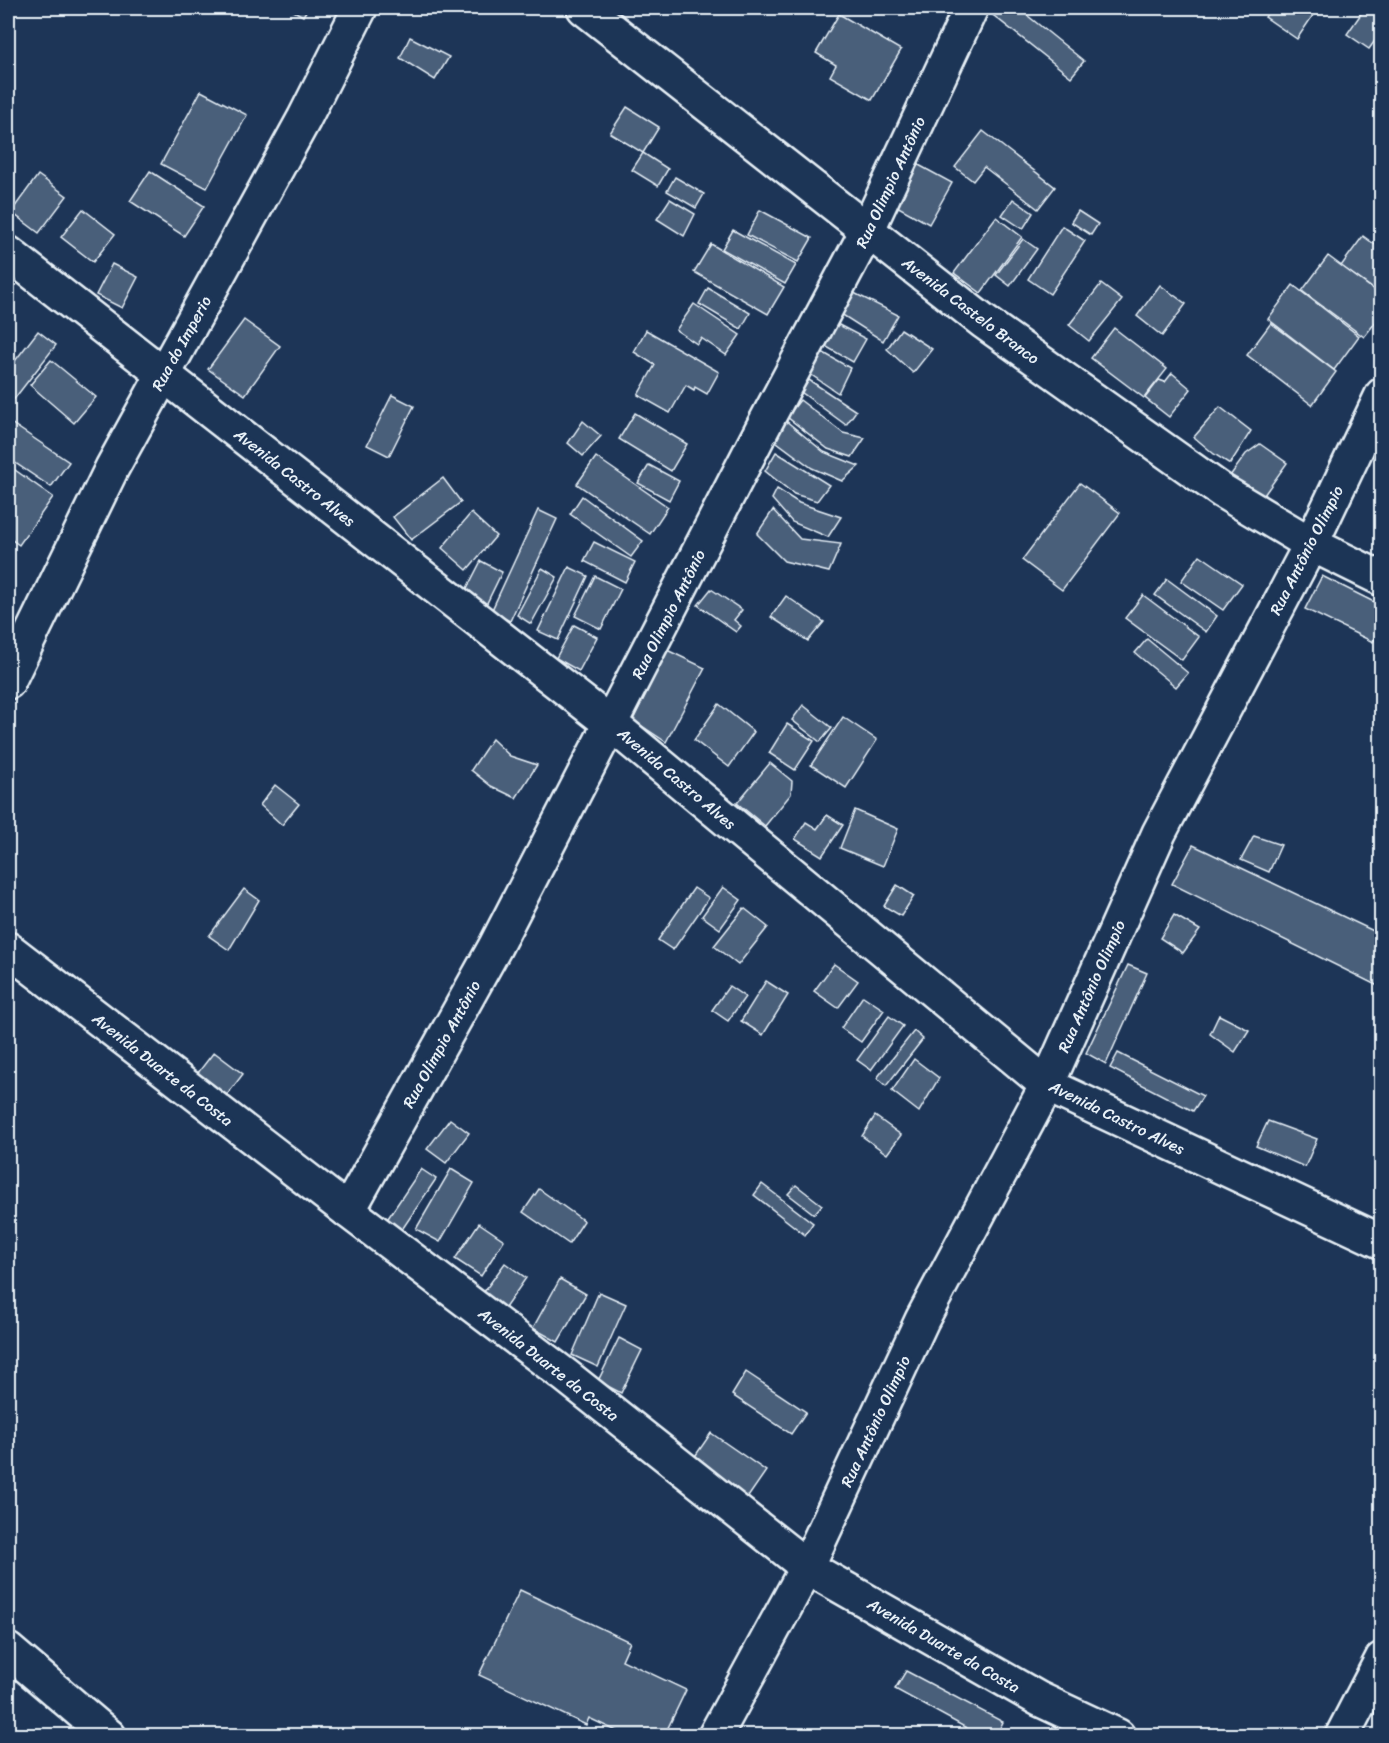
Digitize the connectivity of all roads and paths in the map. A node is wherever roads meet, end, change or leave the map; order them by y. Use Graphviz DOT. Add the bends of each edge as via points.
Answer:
graph roads {
  1 [pos="360,8"];
  2 [pos="584,8"];
  3 [pos="971,8"];
  4 [pos="867,231"];
  5 [pos="8,253"];
  6 [pos="164,376"];
  7 [pos="1382,395"];
  8 [pos="1311,544"];
  9 [pos="1382,579"];
  10 [pos="8,682"];
  11 [pos="611,724"];
  12 [pos="8,949"];
  13 [pos="1047,1085"];
  14 [pos="348,1211"];
  15 [pos="1382,1242"];
  16 [pos="807,1567"];
  17 [pos="8,1650"];
  18 [pos="1382,1659"];
  19 [pos="109,1736"];
  20 [pos="716,1736"];
  21 [pos="1118,1736"];
  22 [pos="1342,1736"];
  1 -- 6 [label="street, Rua do Imperio"];
  2 -- 4 [label="street, Avenida Castelo Branco"];
  3 -- 4 [label="street, Rua Olimpio Antônio"];
  4 -- 8 [label="street, Avenida Castelo Branco" via="984,322 1222,491"];
  4 -- 11 [label="street, Rua Olimpio Antônio"];
  5 -- 6 [label="street, Avenida Castro Alves"];
  6 -- 10 [label="street, Rua do Imperio" via="112,468"];
  6 -- 11 [label="street, Avenida Castro Alves"];
  7 -- 8 [label="street, Rua Antônio Olimpio"];
  8 -- 9 [label="street, Avenida Castelo Branco"];
  8 -- 13 [label="street, Rua Antônio Olimpio" via="1159,833"];
  11 -- 13 [label="street, Avenida Castro Alves"];
  11 -- 14 [label="street, Rua Olimpio Antônio" via="495,947"];
  12 -- 14 [label="street, Avenida Duarte da Costa"];
  13 -- 15 [label="street, Avenida Castro Alves"];
  13 -- 16 [label="street, Rua Antônio Olimpio" via="922,1320"];
  14 -- 16 [label="street, Avenida Duarte da Costa" via="566,1376"];
  16 -- 20 [label="street, Rua Antônio Olimpio"];
  16 -- 21 [label="street, Avenida Duarte da Costa" via="1039,1699"];
  17 -- 19 [label="street"];
  18 -- 22 [label="street"];
}
